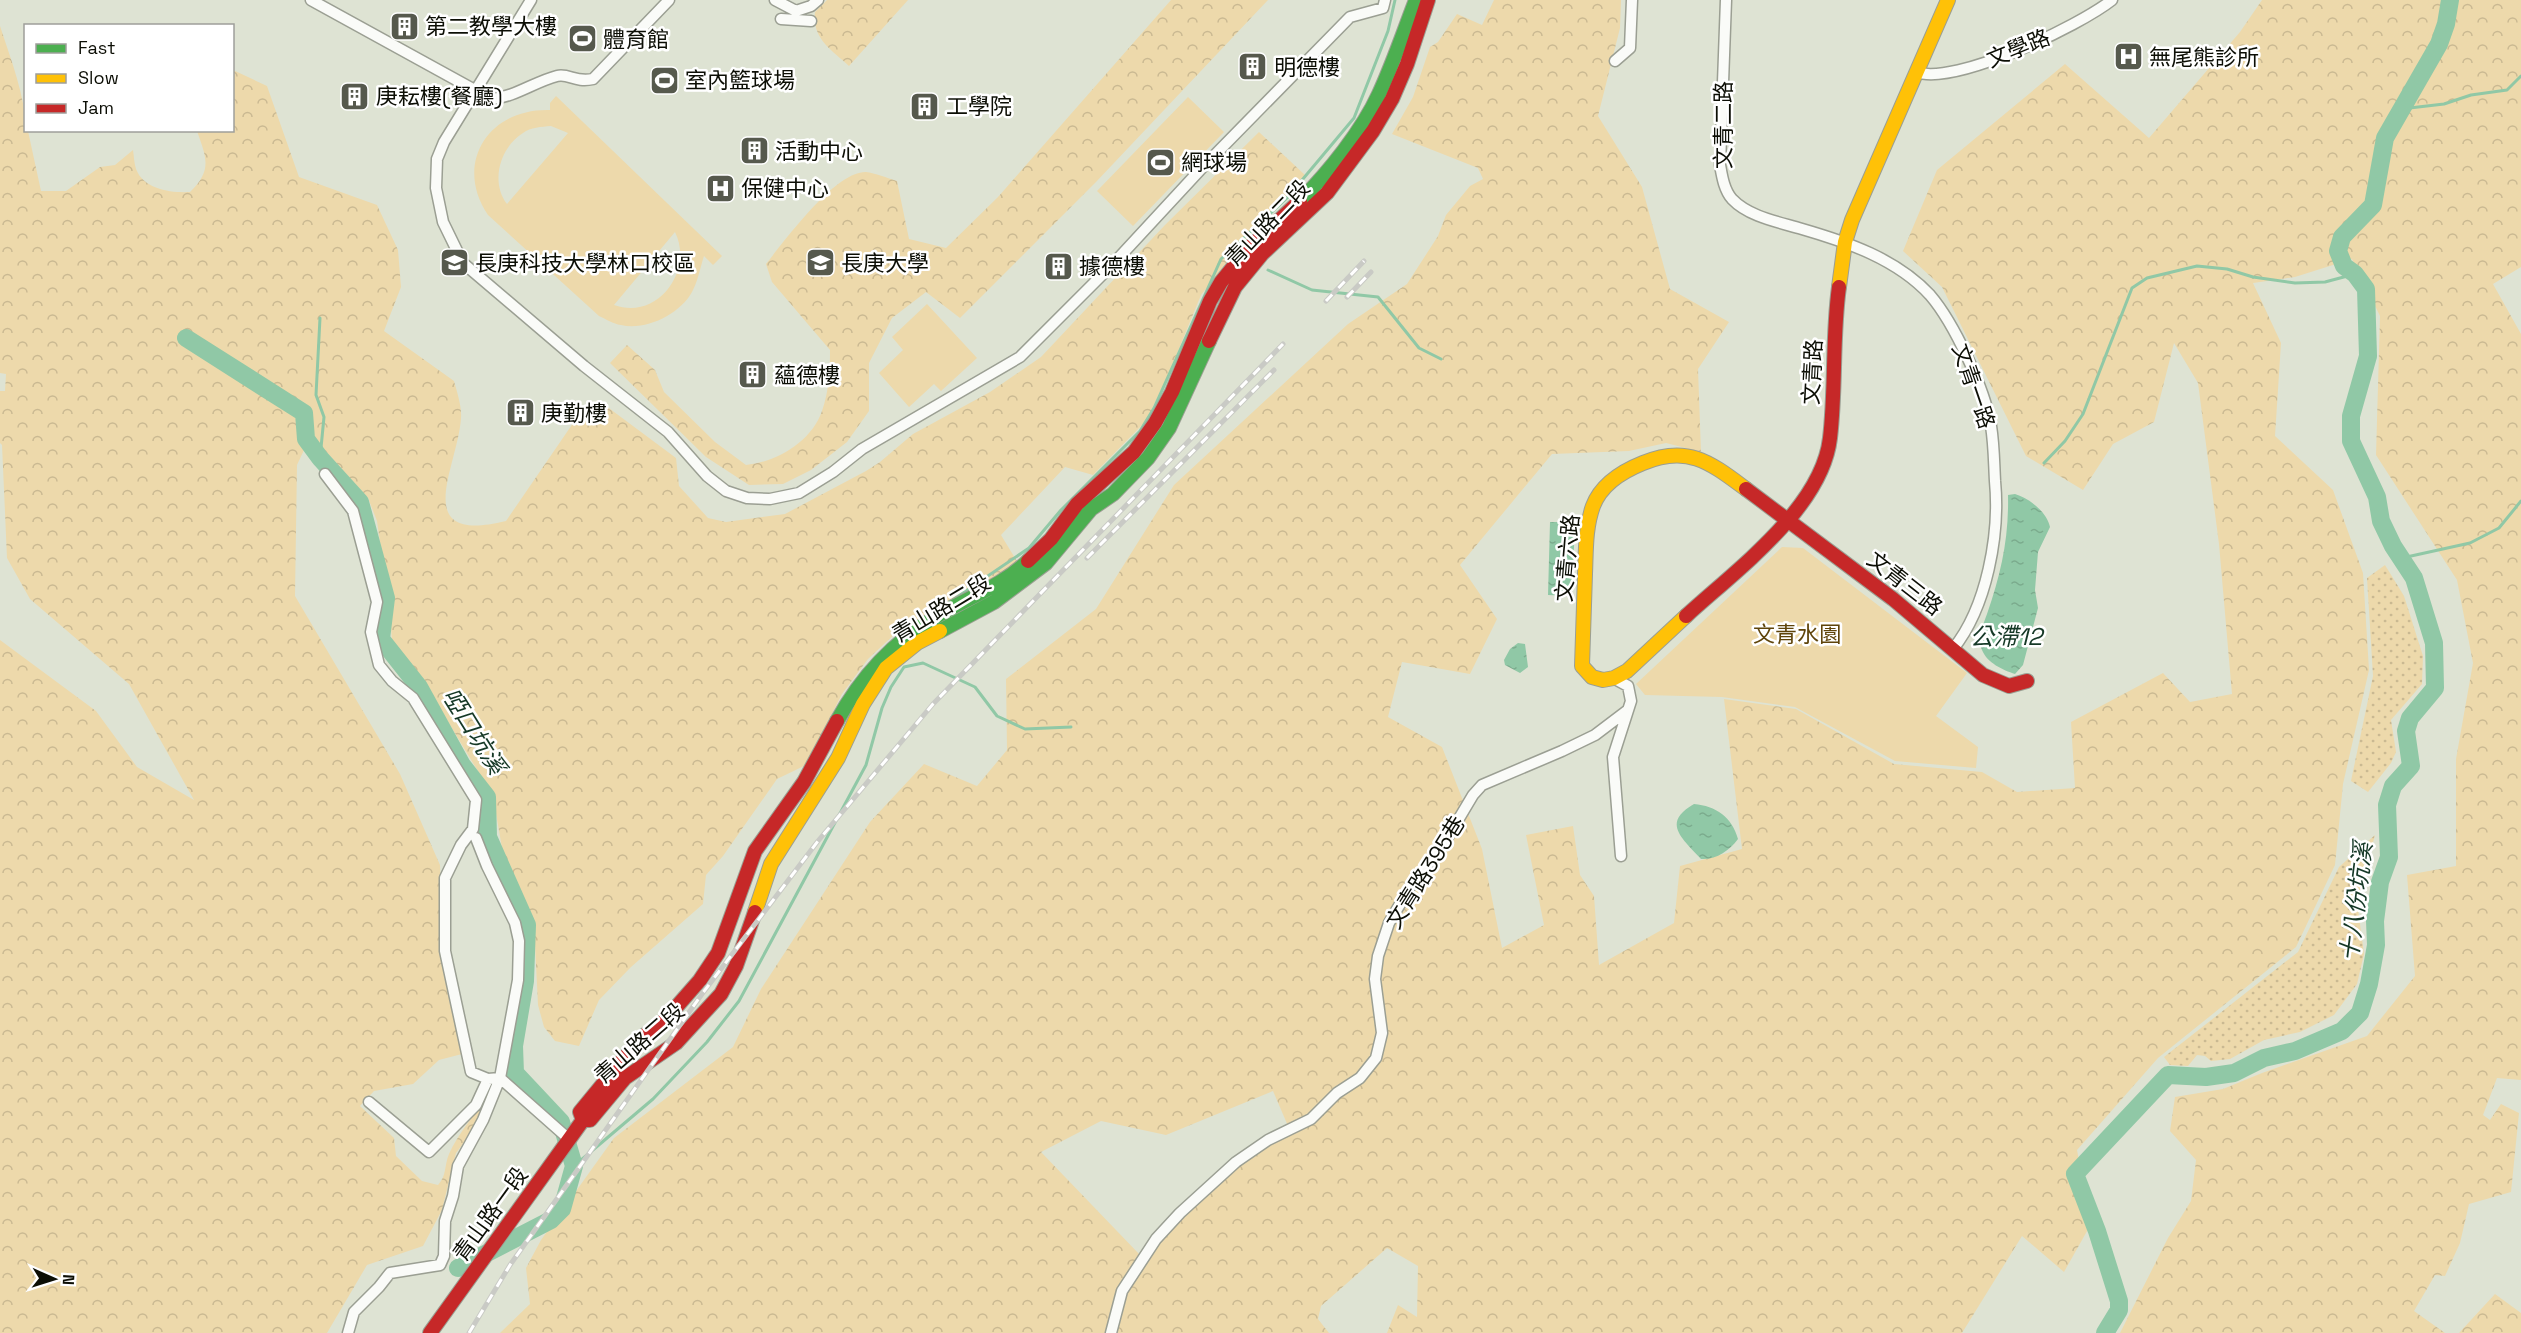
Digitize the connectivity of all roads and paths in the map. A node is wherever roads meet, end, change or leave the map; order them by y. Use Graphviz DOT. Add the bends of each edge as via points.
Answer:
graph roads {
  1 [pos="311,0"];
  2 [pos="531,0"];
  3 [pos="669,0"];
  4 [pos="775,0"];
  5 [pos="818,0"];
  6 [pos="1385,0"];
  7 [pos="1416,0"];
  8 [pos="1428,0"];
  9 [pos="1632,0"];
  10 [pos="1726,0"];
  11 [pos="1948,0"];
  12 [pos="2112,0"];
  13 [pos="781,19"];
  14 [pos="811,21"];
  15 [pos="1615,61"];
  16 [pos="1916,72"];
  17 [pos="476,91"];
  18 [pos="1845,242"];
  19 [pos="325,474"];
  20 [pos="1789,521"];
  21 [pos="1953,649"];
  22 [pos="1615,679"];
  23 [pos="2027,681"];
  24 [pos="1628,710"];
  25 [pos="476,838"];
  26 [pos="1621,856"];
  27 [pos="500,1078"];
  28 [pos="488,1079"];
  29 [pos="369,1102"];
  30 [pos="583,1120"];
  31 [pos="569,1140"];
  32 [pos="348,1333"];
  33 [pos="430,1333"];
  34 [pos="1111,1333"];
  1 -- 17 [label="street"];
  2 -- 17 [label="street"];
  3 -- 17 [label="street" via="593,79 580,82 559,75 504,98 491,99"];
  4 -- 5 [label="street" via="796,11"];
  6 -- 17 [label="street" via="1383,8 1350,18 1020,357 862,449 799,493 770,499 747,498 726,491 707,476 668,432 463,264 443,222 436,188 437,159"];
  7 -- 30 [label="street, 青山路二段" via="1379,95 1360,127 1313,188 1248,249 1221,282 1172,392 1134,453 1077,504 1063,526 1013,575 903,638 850,697 804,782 755,851 718,952 682,1003 640,1039 580,1112"];
  8 -- 30 [label="street, 青山路二段" via="1392,99 1373,131 1327,193 1262,254 1235,287 1185,397 1148,458 1113,494 1091,509 1046,563 994,602 917,643 886,668 863,704 838,758 771,864 736,966 721,994 676,1043 625,1078 590,1120"];
  9 -- 15 [label="street" via="1630,48"];
  10 -- 18 [label="street, 文青二路" via="1720,165 1730,198 1763,218"];
  11 -- 16 [label="street, 文青路"];
  12 -- 16 [label="street, 文學路" via="2097,12 2013,51 1959,71 1927,76"];
  13 -- 14 [label="street"];
  16 -- 18 [label="street, 文青路"];
  18 -- 20 [label="street, 文青路" via="1836,317 1830,440 1819,477"];
  18 -- 21 [label="street, 文青一路" via="1894,266 1929,295 1961,344 1991,425 1997,501 1990,561 1972,621"];
  19 -- 28 [label="street" via="353,511 377,602 371,632 379,665 413,698 476,800 473,829 445,878 445,951 471,1072"];
  20 -- 21 [label="street, 文青三路" via="1893,598"];
  20 -- 22 [label="street, 文青路"];
  20 -- 22 [label="street, 文青六路" via="1699,458 1662,455 1613,479 1593,505 1588,522 1582,666 1590,677 1600,681"];
  21 -- 23 [label="street, 文青三路" via="1983,675 2001,684"];
  22 -- 24 [label="street" via="1628,686"];
  24 -- 26 [label="street" via="1613,757"];
  24 -- 34 [label="street, 文青路395巷" via="1595,735 1482,785 1473,795 1389,923 1375,979 1382,1033 1376,1058 1360,1078 1337,1093 1311,1119 1268,1140 1236,1162 1180,1213 1156,1239 1122,1291"];
  25 -- 27 [label="street" via="515,923 519,941 518,980"];
  27 -- 28 [label="street"];
  27 -- 31 [label="street"];
  27 -- 32 [label="street" via="458,1166 444,1221 444,1257 440,1265 390,1273 354,1312"];
  28 -- 29 [label="street" via="476,1105 429,1152"];
  30 -- 31 [label="street, 青山路一段"];
  31 -- 33 [label="street, 青山路一段"];
}
